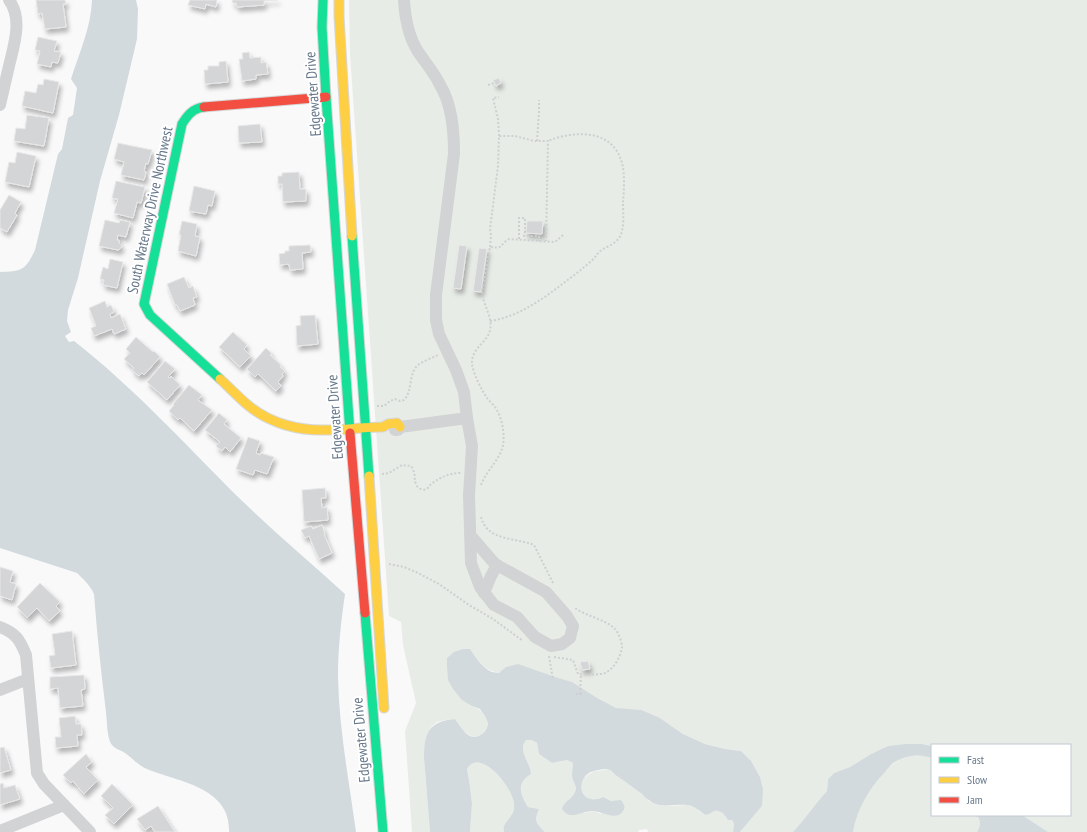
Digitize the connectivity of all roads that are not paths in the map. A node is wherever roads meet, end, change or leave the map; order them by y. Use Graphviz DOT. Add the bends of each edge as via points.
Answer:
graph roads {
  1 [pos="9,0"];
  2 [pos="323,0"];
  3 [pos="339,0"];
  4 [pos="404,0"];
  5 [pos="326,97"];
  6 [pos="0,105"];
  7 [pos="468,418"];
  8 [pos="383,427"];
  9 [pos="366,428"];
  10 [pos="350,429"];
  11 [pos="470,535"];
  12 [pos="497,565"];
  13 [pos="484,592"];
  14 [pos="0,627"];
  15 [pos="28,679"];
  16 [pos="0,690"];
  17 [pos="385,720"];
  18 [pos="64,806"];
  19 [pos="0,831"];
  20 [pos="90,832"];
  21 [pos="382,832"];
  1 -- 6 [label="street" via="16,16 17,28"];
  2 -- 5 [label="street, Edgewater Drive"];
  3 -- 9 [label="street, Edgewater Drive"];
  4 -- 7 [label="street" via="404,14 409,32 416,49 440,84 450,108 454,131 454,154 436,294 436,320 439,334 464,392"];
  5 -- 10 [label="street, Edgewater Drive"];
  5 -- 10 [label="street, South Waterway Drive Northwest" via="200,107 188,113 182,124 144,304 150,315 261,415 298,429"];
  7 -- 8 [label="street" via="400,427 398,430 388,431"];
  7 -- 11 [label="street" via="472,446"];
  8 -- 9 [label="street, South Waterway Drive Northwest"];
  9 -- 10 [label="street, South Waterway Drive Northwest"];
  9 -- 17 [label="street, Edgewater Drive"];
  10 -- 21 [label="street, Edgewater Drive"];
  11 -- 12 [label="street"];
  11 -- 13 [label="street" via="471,563"];
  12 -- 13 [label="street"];
  12 -- 13 [label="street" via="546,592 568,616 573,626 570,638 562,644 551,646 535,637 517,617 494,604"];
  14 -- 15 [label="street" via="14,634 22,643"];
  15 -- 16 [label="street"];
  15 -- 18 [label="street" via="37,773"];
  18 -- 19 [label="street"];
  18 -- 20 [label="street"];
}
